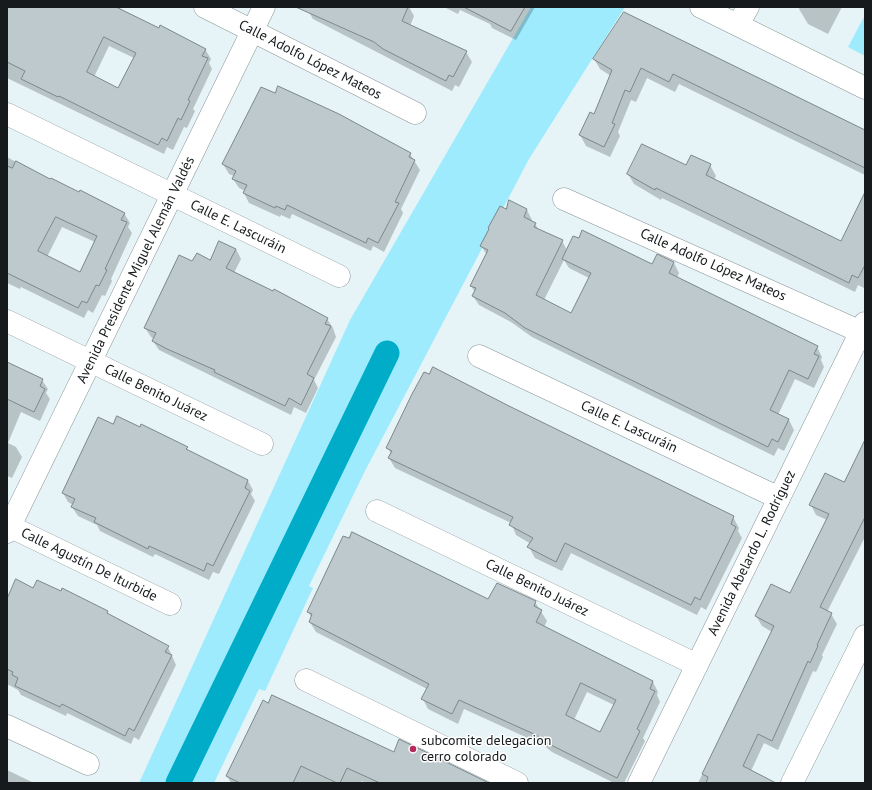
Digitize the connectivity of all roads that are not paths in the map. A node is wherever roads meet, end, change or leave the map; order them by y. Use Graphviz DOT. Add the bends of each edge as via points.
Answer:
graph roads {
  1 [pos="205,7"];
  2 [pos="264,7"];
  3 [pos="701,7"];
  4 [pos="743,16"];
  5 [pos="253,31"];
  6 [pos="865,88"];
  7 [pos="415,113"];
  8 [pos="7,114"];
  9 [pos="172,195"];
  10 [pos="564,199"];
  11 [pos="339,276"];
  12 [pos="7,321"];
  13 [pos="863,328"];
  14 [pos="479,356"];
  15 [pos="91,361"];
  16 [pos="262,444"];
  17 [pos="779,498"];
  18 [pos="377,511"];
  19 [pos="8,528"];
  20 [pos="170,604"];
  21 [pos="865,636"];
  22 [pos="697,665"];
  23 [pos="306,680"];
  24 [pos="7,726"];
  25 [pos="88,764"];
  26 [pos="517,783"];
  27 [pos="639,783"];
  28 [pos="792,783"];
  1 -- 5 [label="street, Calle Adolfo López Mateos"];
  2 -- 5 [label="street, Avenida Presidente Miguel Alemán Valdés"];
  3 -- 4 [label="street"];
  4 -- 6 [label="street"];
  5 -- 7 [label="street, Calle Adolfo López Mateos"];
  5 -- 9 [label="street, Avenida Presidente Miguel Alemán Valdés"];
  8 -- 9 [label="street, Calle E. Lascuráin"];
  9 -- 11 [label="street, Calle E. Lascuráin"];
  9 -- 15 [label="street, Avenida Presidente Miguel Alemán Valdés"];
  10 -- 13 [label="street, Calle Adolfo López Mateos"];
  12 -- 15 [label="street, Calle Benito Juárez"];
  13 -- 17 [label="street, Avenida Abelardo L. Rodríguez"];
  14 -- 17 [label="street, Calle E. Lascuráin"];
  15 -- 16 [label="street, Calle Benito Juárez"];
  15 -- 19 [label="street, Avenida Presidente Miguel Alemán Valdés"];
  17 -- 22 [label="street, Avenida Abelardo L. Rodríguez"];
  18 -- 22 [label="street, Calle Benito Juárez"];
  19 -- 20 [label="street, Calle Agustín De Iturbide"];
  21 -- 28 [label="street"];
  22 -- 27 [label="street, Avenida Abelardo L. Rodríguez"];
  23 -- 26 [label="street"];
  24 -- 25 [label="street"];
}
